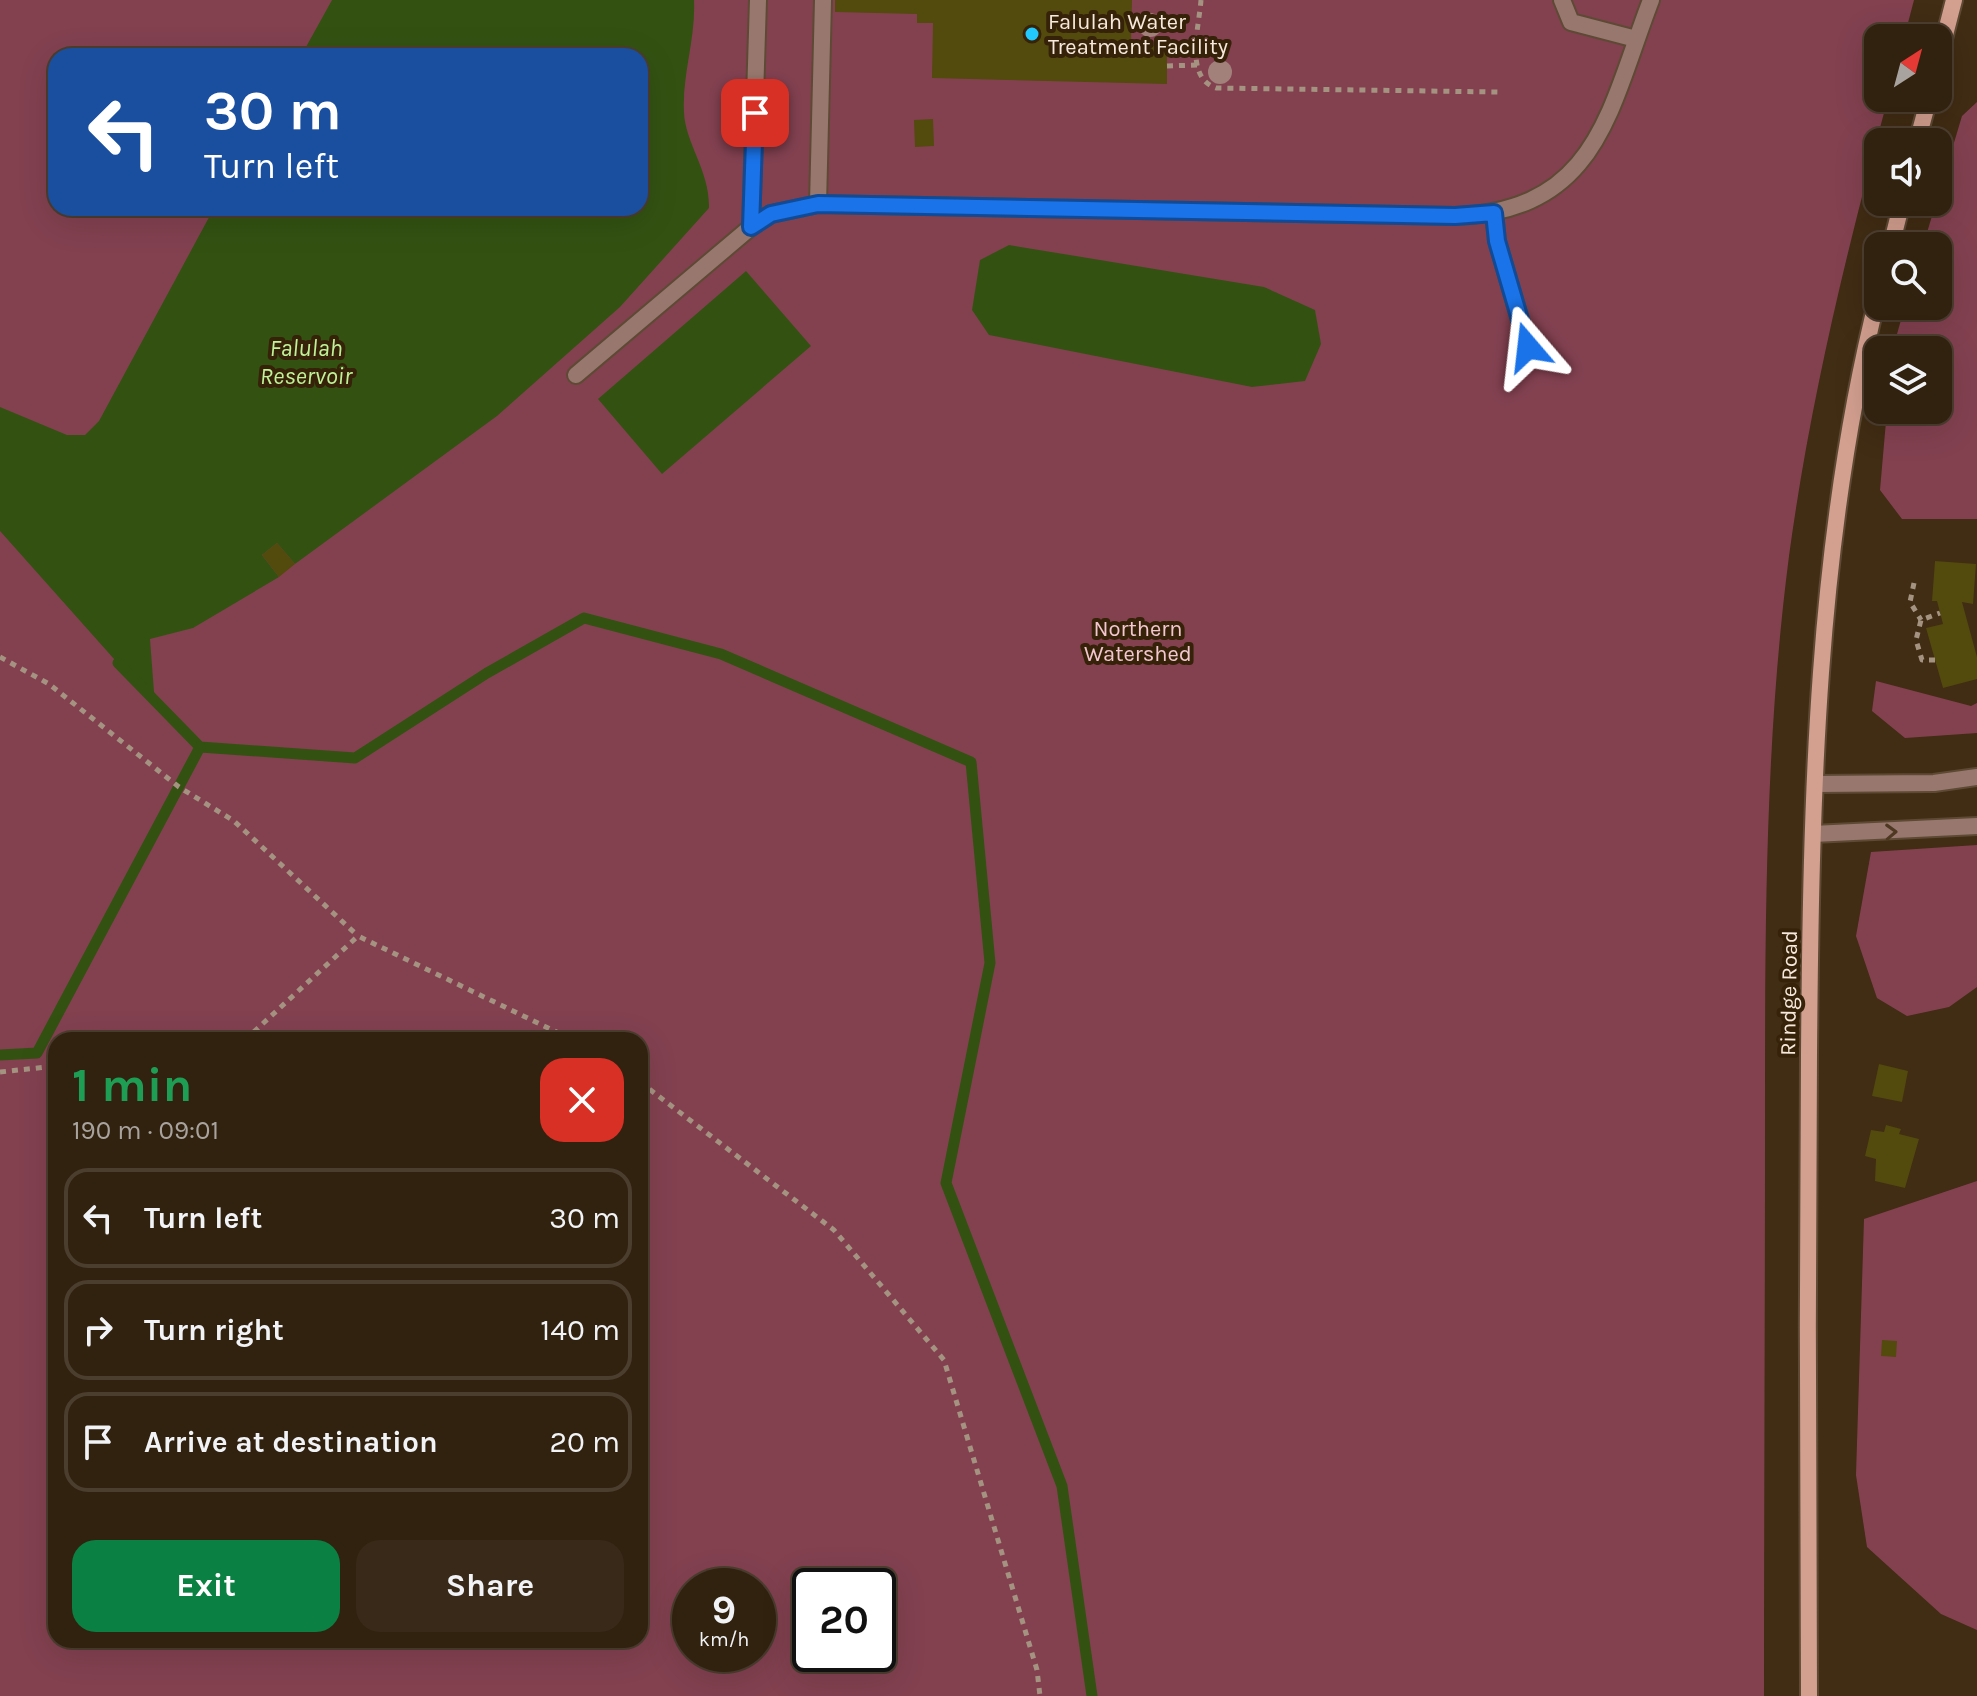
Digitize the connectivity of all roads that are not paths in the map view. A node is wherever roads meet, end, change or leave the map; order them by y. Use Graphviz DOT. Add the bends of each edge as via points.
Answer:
graph roads {
  1 [pos="758,0"];
  2 [pos="823,0"];
  3 [pos="1562,0"];
  4 [pos="1651,0"];
  5 [pos="1954,0"];
  6 [pos="1948,24"];
  7 [pos="1636,39"];
  8 [pos="818,204"];
  9 [pos="1494,213"];
  10 [pos="751,227"];
  11 [pos="1873,320"];
  12 [pos="1528,347"];
  13 [pos="576,375"];
  14 [pos="1977,777"];
  15 [pos="1815,784"];
  16 [pos="1977,826"];
  17 [pos="1813,834"];
  18 [pos="1809,1696"];
  1 -- 10 [label="street"];
  2 -- 8 [label="street"];
  3 -- 7 [label="street" via="1571,22"];
  4 -- 7 [label="street"];
  5 -- 6 [label="street"];
  7 -- 9 [label="street" via="1609,117 1588,156 1552,188"];
  8 -- 9 [label="street"];
  8 -- 10 [label="street" via="771,214"];
  9 -- 12 [label="street"];
  10 -- 13 [label="street"];
  11 -- 15 [label="street, Rindge Road" via="1841,493"];
  14 -- 15 [label="street" via="1934,783"];
  15 -- 17 [label="street, Rindge Road"];
  17 -- 16 [label="street, one-way"];
  17 -- 18 [label="street, Rindge Road"];
}
